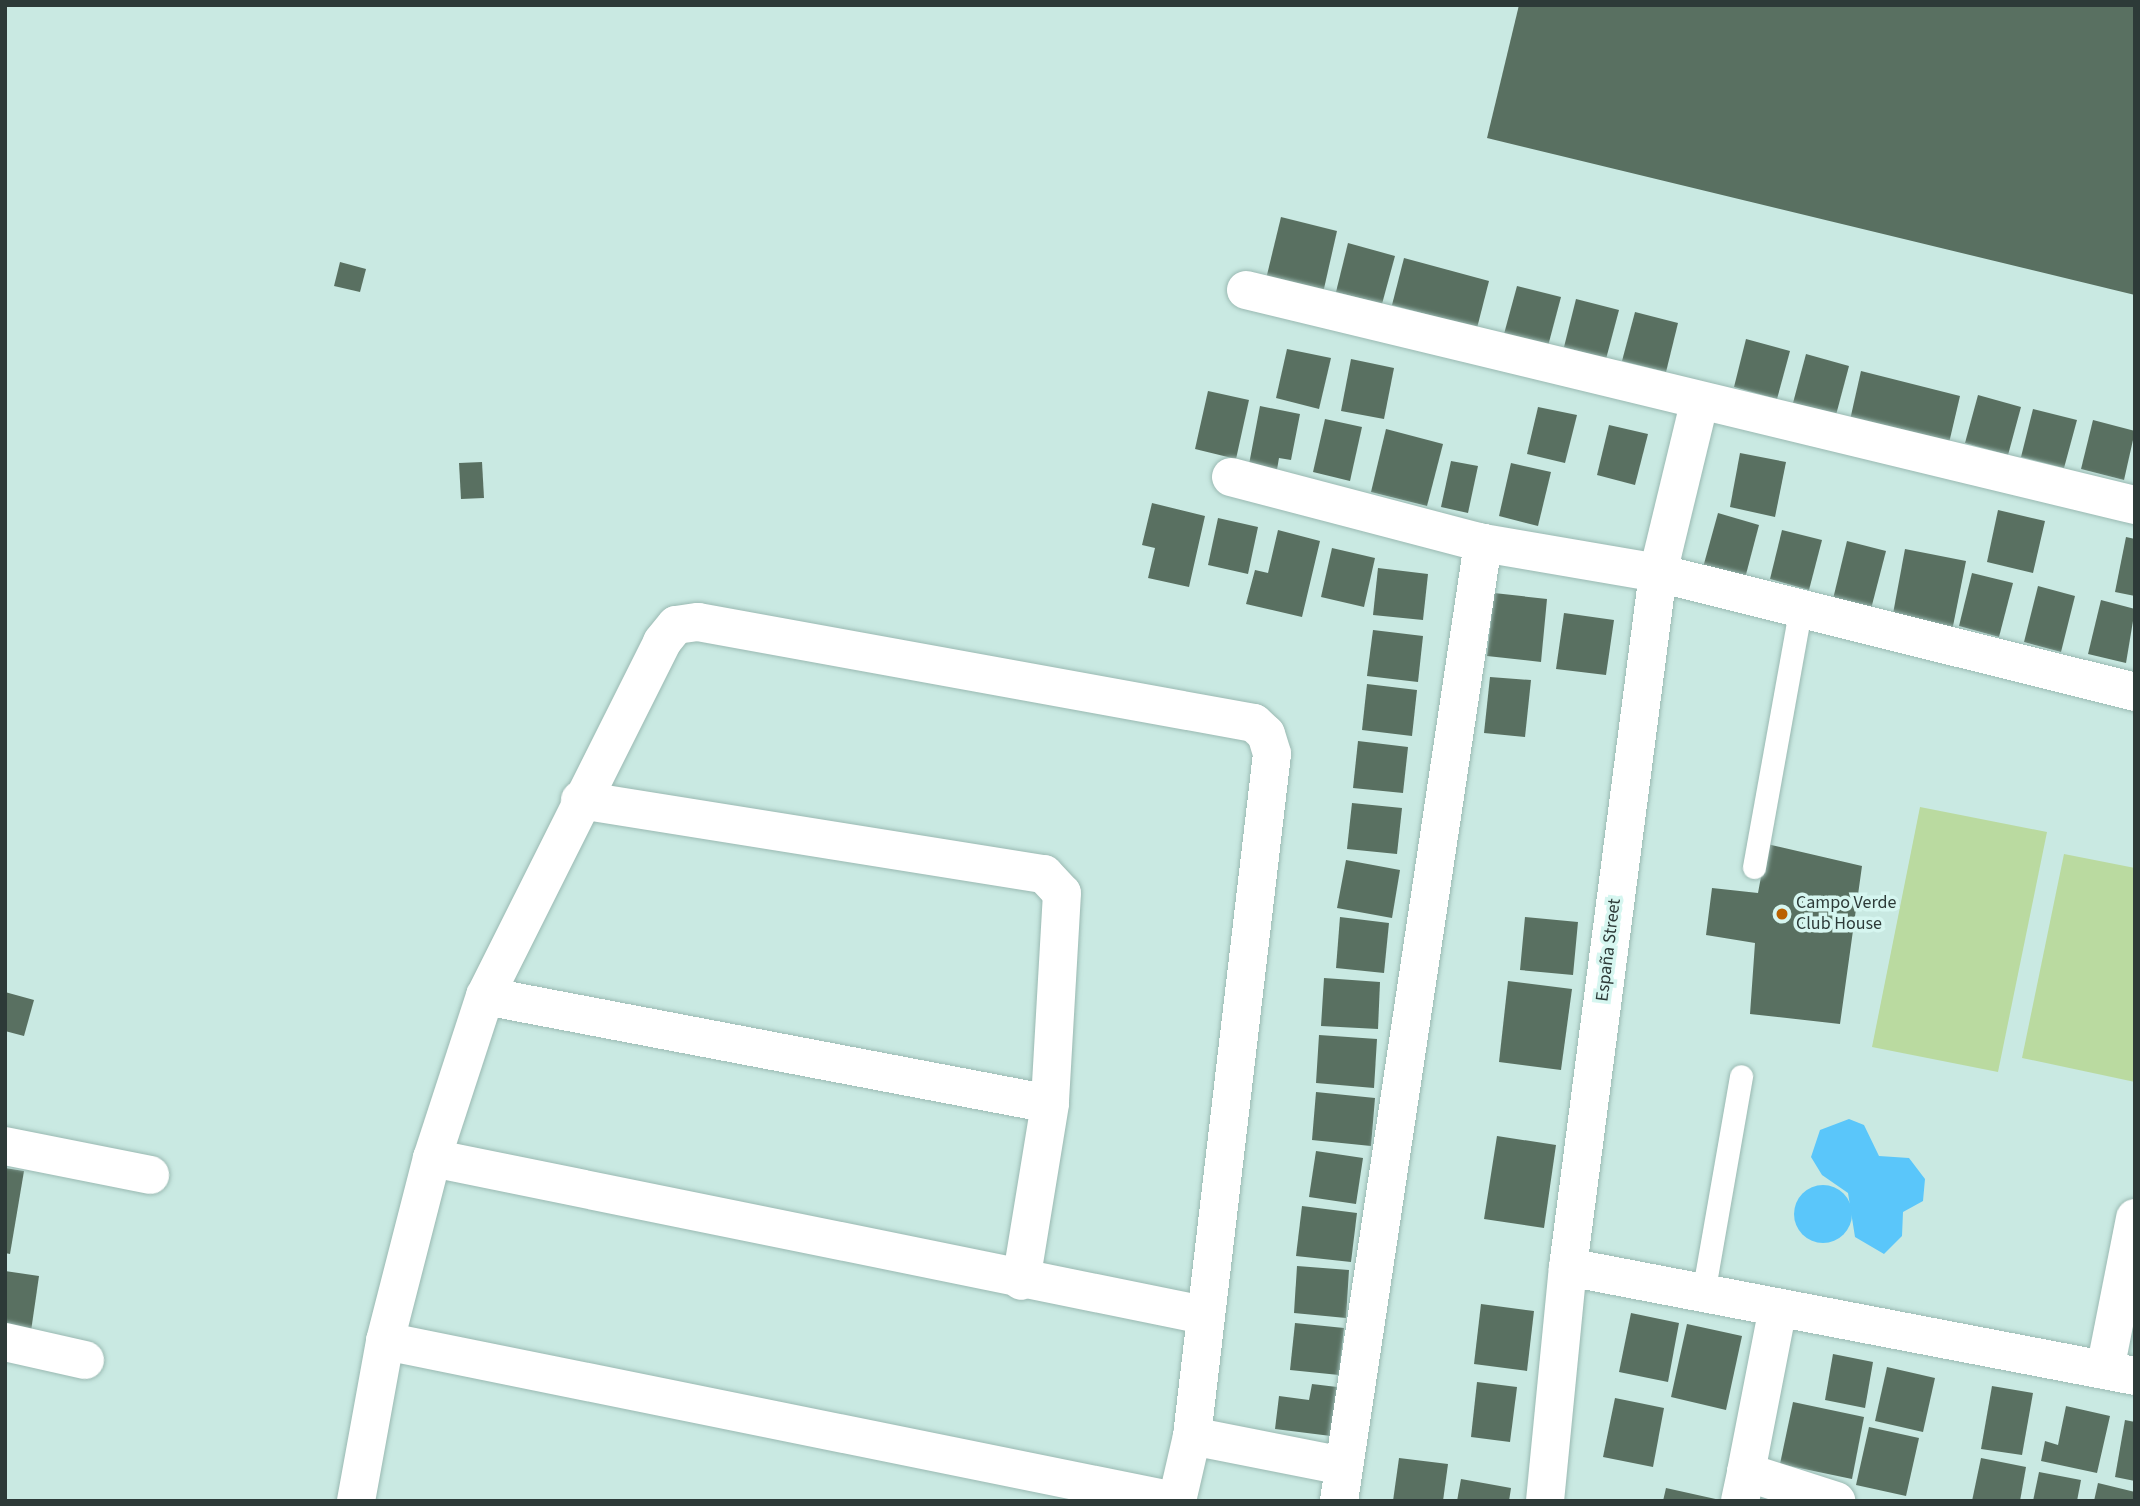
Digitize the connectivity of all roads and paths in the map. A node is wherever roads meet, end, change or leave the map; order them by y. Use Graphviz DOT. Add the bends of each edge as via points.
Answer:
graph roads {
  1 [pos="1246,290"];
  2 [pos="1699,404"];
  3 [pos="1231,477"];
  4 [pos="2135,505"];
  5 [pos="1483,543"];
  6 [pos="1658,573"];
  7 [pos="1800,611"];
  8 [pos="2135,692"];
  9 [pos="580,800"];
  10 [pos="1754,867"];
  11 [pos="485,996"];
  12 [pos="1741,1076"];
  13 [pos="1050,1104"];
  14 [pos="5,1146"];
  15 [pos="432,1158"];
  16 [pos="150,1175"];
  17 [pos="2135,1218"];
  18 [pos="1568,1268"];
  19 [pos="1021,1281"];
  20 [pos="1703,1294"];
  21 [pos="1777,1308"];
  22 [pos="1204,1315"];
  23 [pos="385,1340"];
  24 [pos="5,1342"];
  25 [pos="85,1360"];
  26 [pos="2120,1373"];
  27 [pos="1192,1436"];
  28 [pos="1341,1484"];
  29 [pos="1743,1486"];
  30 [pos="356,1501"];
  31 [pos="1176,1501"];
  32 [pos="1545,1501"];
  33 [pos="1836,1501"];
  1 -- 2 [label="street"];
  2 -- 4 [label="street"];
  2 -- 6 [label="street, España Street"];
  3 -- 5 [label="street"];
  5 -- 6 [label="street"];
  5 -- 28 [label="street"];
  6 -- 7 [label="street"];
  6 -- 18 [label="street, España Street"];
  7 -- 8 [label="street"];
  7 -- 10 [label="lane"];
  9 -- 11 [label="street"];
  9 -- 13 [label="street" via="1044,874 1062,893"];
  9 -- 22 [label="street" via="662,642 676,625 698,622 1254,723 1266,734 1272,754"];
  11 -- 13 [label="street"];
  11 -- 15 [label="street"];
  12 -- 20 [label="lane"];
  13 -- 19 [label="street"];
  14 -- 16 [label="street"];
  15 -- 19 [label="street"];
  15 -- 23 [label="street"];
  17 -- 26 [label="street"];
  18 -- 20 [label="street"];
  18 -- 32 [label="street, España Street"];
  19 -- 22 [label="street"];
  20 -- 21 [label="street"];
  21 -- 26 [label="street"];
  21 -- 29 [label="street"];
  22 -- 27 [label="street"];
  23 -- 30 [label="street"];
  23 -- 31 [label="street"];
  24 -- 25 [label="street"];
  27 -- 28 [label="street"];
  27 -- 31 [label="street"];
  29 -- 33 [label="street"];
}
